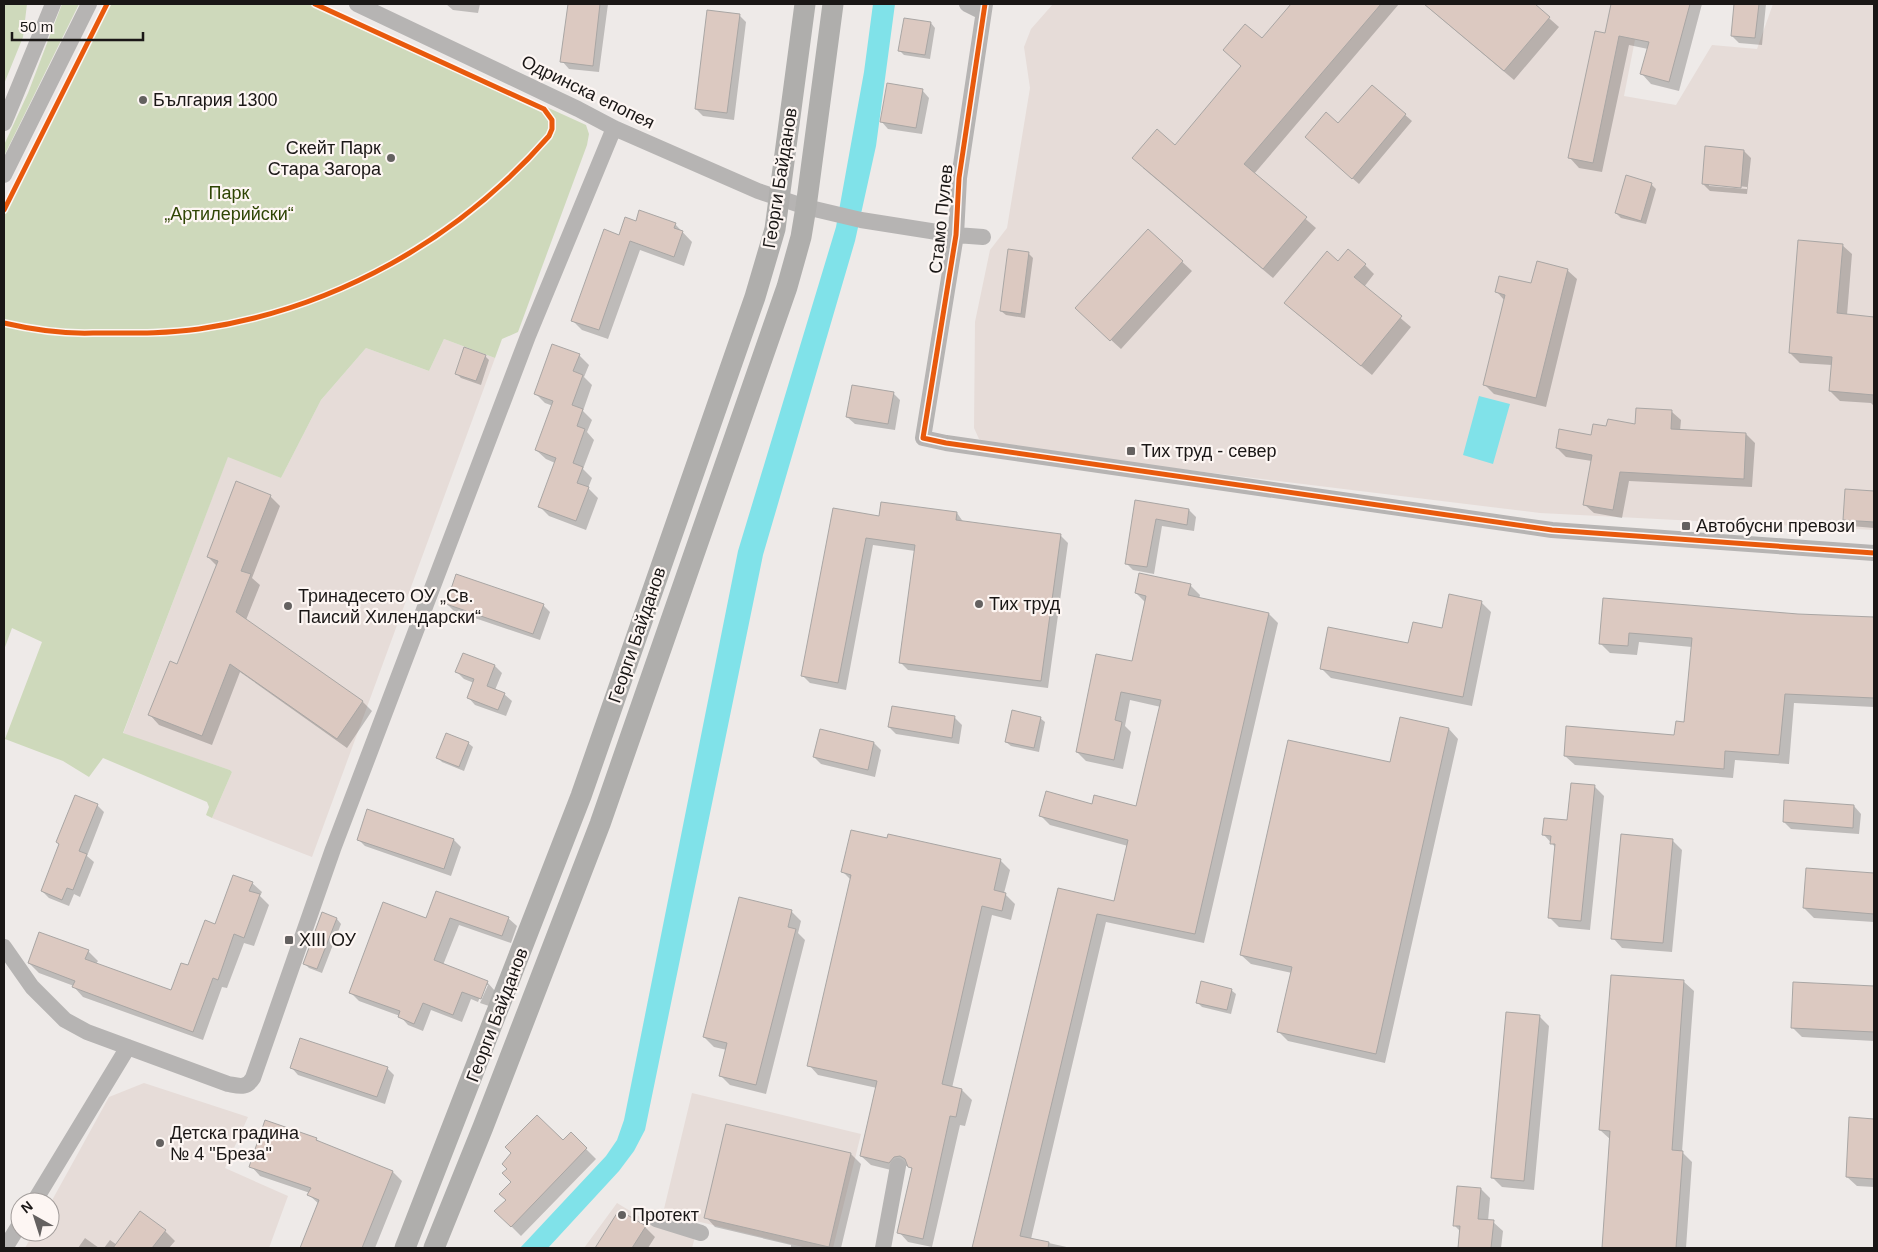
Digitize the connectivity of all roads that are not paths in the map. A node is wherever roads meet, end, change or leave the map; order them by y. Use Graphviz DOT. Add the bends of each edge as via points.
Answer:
graph roads {
  1 [pos="53,4"];
  2 [pos="89,4"];
  3 [pos="357,4"];
  4 [pos="805,4"];
  5 [pos="833,4"];
  6 [pos="967,4"];
  7 [pos="984,8"];
  8 [pos="4,123"];
  9 [pos="614,128"];
  10 [pos="4,175"];
  11 [pos="780,198"];
  12 [pos="806,207"];
  13 [pos="956,235"];
  14 [pos="982,237"];
  15 [pos="1874,553"];
  16 [pos="4,947"];
  17 [pos="128,1046"];
  18 [pos="898,1166"];
  19 [pos="40,1192"];
  20 [pos="656,1219"];
  21 [pos="701,1233"];
  22 [pos="406,1248"];
  23 [pos="434,1248"];
  24 [pos="883,1248"];
  1 -- 8 [label="street"];
  2 -- 10 [label="street"];
  3 -- 9 [label="street, Одринска епопея"];
  4 -- 11 [label="main road, Георги Байданов"];
  5 -- 12 [label="main road, Георги Байданов"];
  6 -- 7 [label="street"];
  7 -- 13 [label="street, Стамо Пулев" via="959,178"];
  9 -- 11 [label="street, Одринска епопея"];
  9 -- 17 [label="street" via="517,364 333,849 253,1078 242,1087 228,1084"];
  11 -- 12 [label="street, Одринска епопея"];
  11 -- 22 [label="main road, Георги Байданов" via="756,297 584,786"];
  12 -- 13 [label="street, Одринска епопея" via="861,220"];
  12 -- 23 [label="main road, Георги Байданов" via="787,287 603,815"];
  13 -- 14 [label="street, Одринска епопея"];
  13 -- 15 [label="street, Стамо Пулев" via="923,438 1552,530"];
  16 -- 17 [label="street" via="32,987 65,1020 87,1032"];
  17 -- 19 [label="street"];
  18 -- 24 [label="street"];
  20 -- 21 [label="street"];
}
